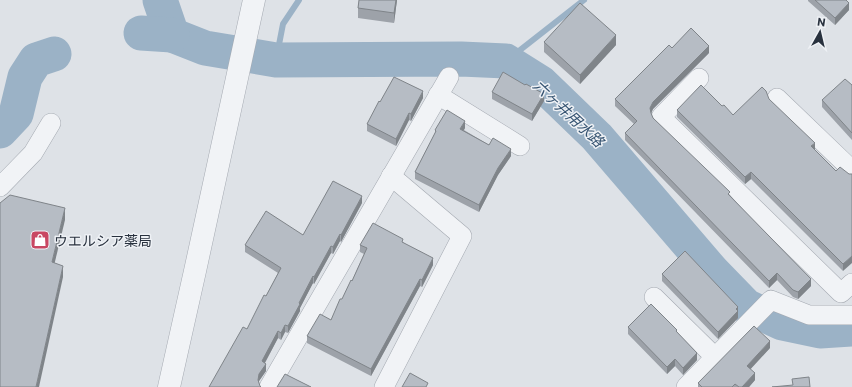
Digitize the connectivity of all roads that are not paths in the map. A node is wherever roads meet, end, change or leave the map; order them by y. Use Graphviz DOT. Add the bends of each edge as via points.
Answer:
graph roads {
  1 [pos="254,0"];
  2 [pos="449,77"];
  3 [pos="698,78"];
  4 [pos="438,95"];
  5 [pos="777,98"];
  6 [pos="51,123"];
  7 [pos="520,146"];
  8 [pos="852,170"];
  9 [pos="391,176"];
  10 [pos="0,187"];
  11 [pos="852,283"];
  12 [pos="654,297"];
  13 [pos="852,315"];
  14 [pos="715,357"];
  15 [pos="168,387"];
  16 [pos="269,387"];
  17 [pos="384,387"];
  18 [pos="686,387"];
  1 -- 15 [label="street"];
  2 -- 4 [label="street"];
  3 -- 11 [label="street" via="661,117 841,293"];
  4 -- 7 [label="street"];
  4 -- 9 [label="street"];
  5 -- 8 [label="street"];
  6 -- 10 [label="street" via="33,153"];
  9 -- 16 [label="street"];
  9 -- 17 [label="street" via="462,236"];
  12 -- 14 [label="street"];
  13 -- 14 [label="street" via="809,315 770,300"];
  14 -- 18 [label="street"];
}
